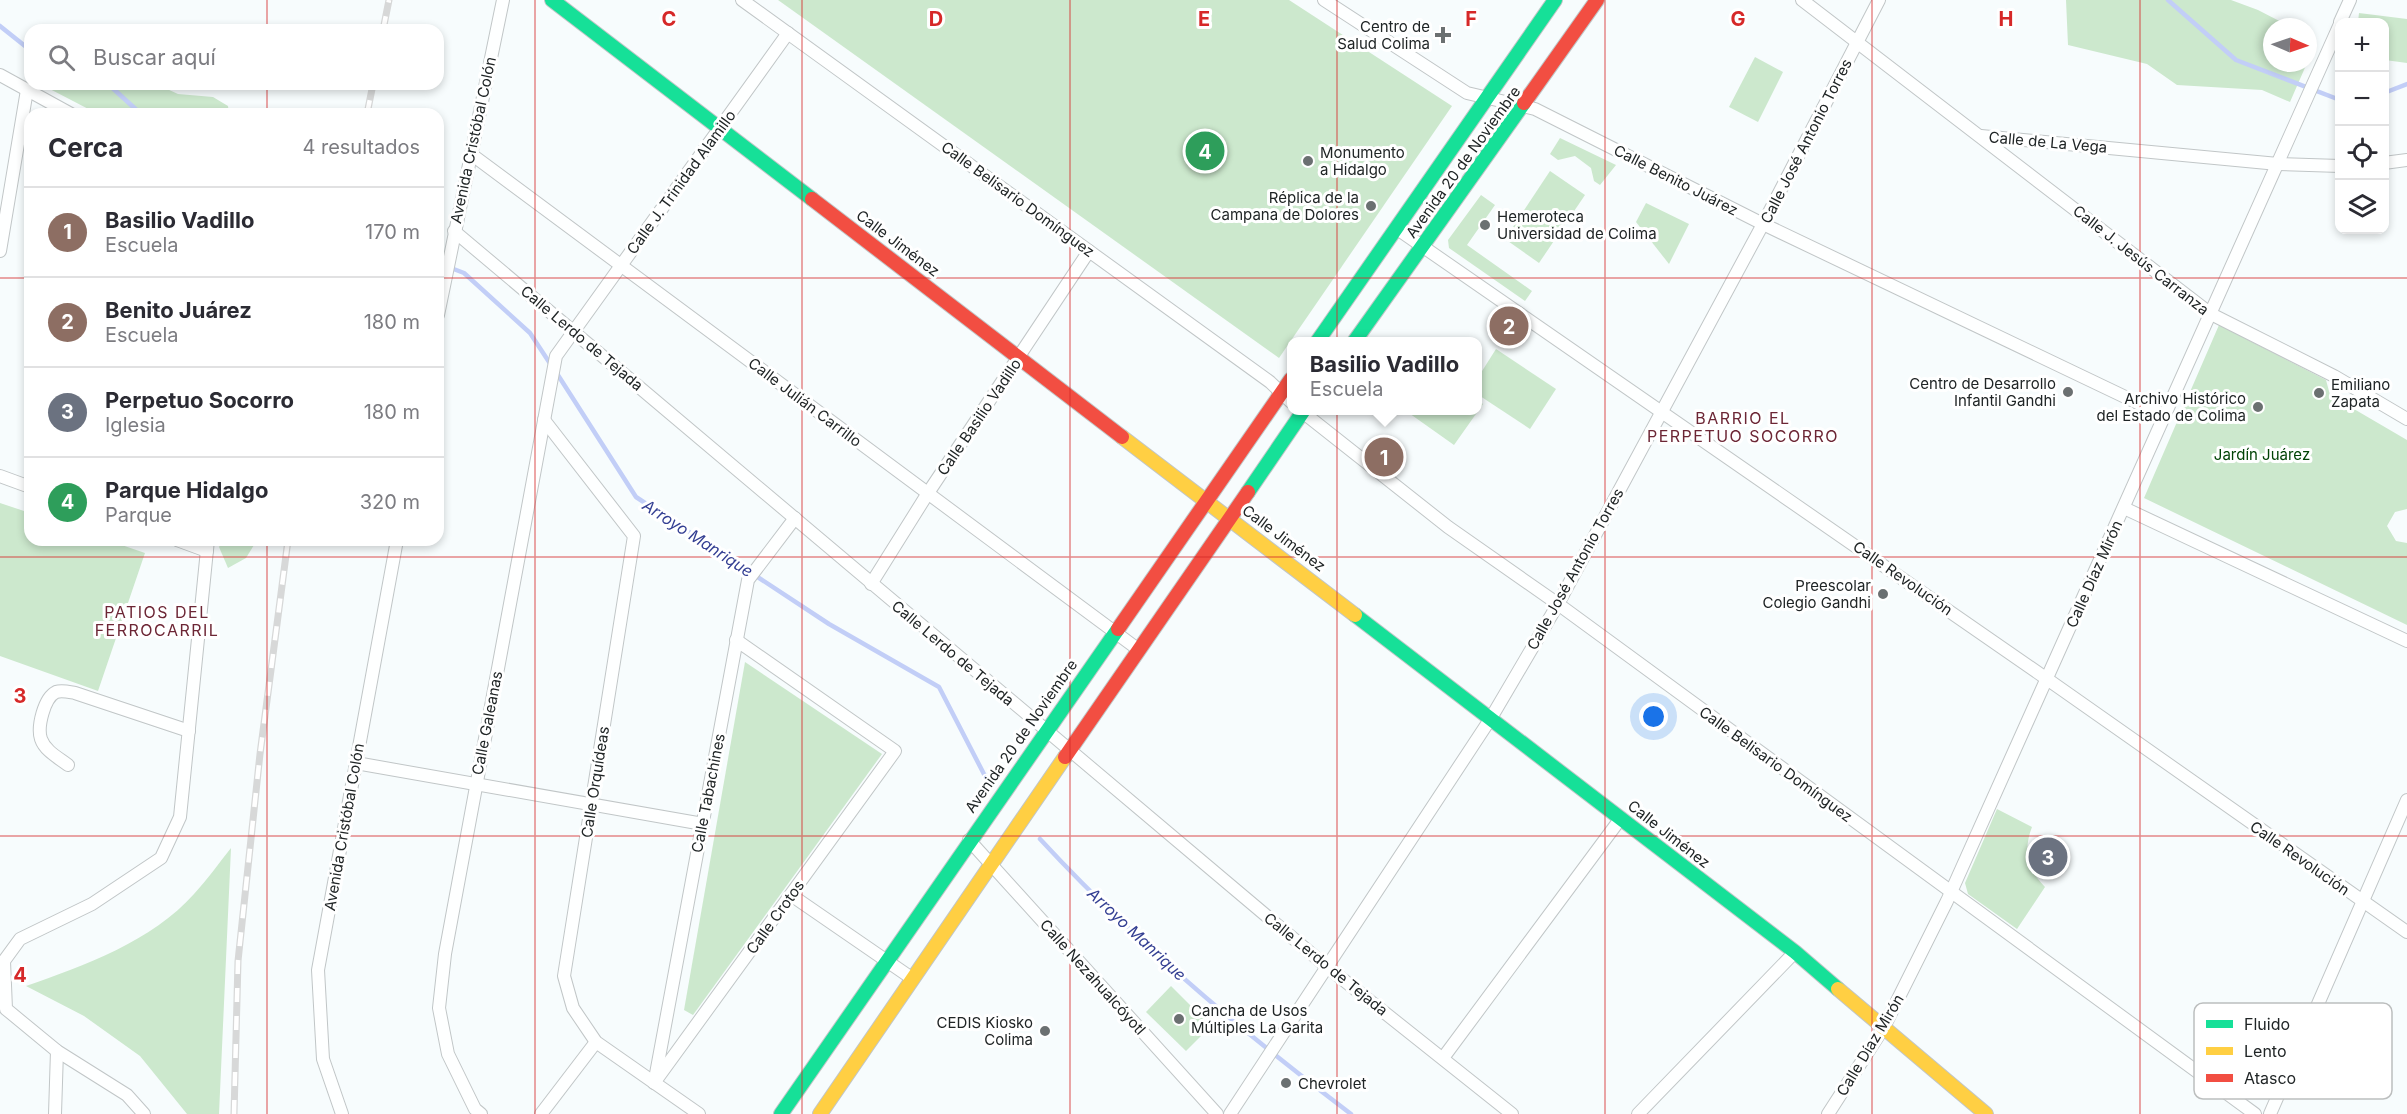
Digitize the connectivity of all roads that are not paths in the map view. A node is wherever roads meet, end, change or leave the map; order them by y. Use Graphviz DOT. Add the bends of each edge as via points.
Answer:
graph roads {
  1 [pos="503,0"];
  2 [pos="552,0"];
  3 [pos="742,0"];
  4 [pos="1323,0"];
  5 [pos="1555,0"];
  6 [pos="1597,0"];
  7 [pos="1802,0"];
  8 [pos="1879,0"];
  9 [pos="2350,0"];
  10 [pos="2342,18"];
  11 [pos="788,33"];
  12 [pos="2335,35"];
  13 [pos="1857,42"];
  14 [pos="0,75"];
  15 [pos="24,88"];
  16 [pos="27,90"];
  17 [pos="1486,97"];
  18 [pos="1522,106"];
  19 [pos="60,108"];
  20 [pos="720,128"];
  21 [pos="1980,136"];
  22 [pos="471,154"];
  23 [pos="2407,160"];
  24 [pos="2389,162"];
  25 [pos="2278,164"];
  26 [pos="2335,166"];
  27 [pos="1763,225"];
  28 [pos="1396,228"];
  29 [pos="454,231"];
  30 [pos="1422,247"];
  31 [pos="0,250"];
  32 [pos="1089,251"];
  33 [pos="621,265"];
  34 [pos="444,284"];
  35 [pos="2211,314"];
  36 [pos="574,331"];
  37 [pos="1320,337"];
  38 [pos="1358,337"];
  39 [pos="1020,357"];
  40 [pos="1286,397"];
  41 [pos="1661,411"];
  42 [pos="1299,415"];
  43 [pos="1307,415"];
  44 [pos="2165,417"];
  45 [pos="2407,419"];
  46 [pos="544,420"];
  47 [pos="0,476"];
  48 [pos="24,485"];
  49 [pos="927,493"];
  50 [pos="1206,500"];
  51 [pos="2124,508"];
  52 [pos="795,518"];
  53 [pos="1230,518"];
  54 [pos="208,546"];
  55 [pos="396,546"];
  56 [pos="871,584"];
  57 [pos="1558,604"];
  58 [pos="1115,632"];
  59 [pos="736,640"];
  60 [pos="2407,641"];
  61 [pos="1139,650"];
  62 [pos="2047,679"];
  63 [pos="1491,718"];
  64 [pos="1046,730"];
  65 [pos="189,731"];
  66 [pos="1070,751"];
  67 [pos="356,762"];
  68 [pos="68,765"];
  69 [pos="476,784"];
  70 [pos="2407,800"];
  71 [pos="591,804"];
  72 [pos="1621,818"];
  73 [pos="703,824"];
  74 [pos="969,840"];
  75 [pos="992,865"];
  76 [pos="1951,892"];
  77 [pos="791,895"];
  78 [pos="2362,903"];
  79 [pos="2407,932"];
  80 [pos="1795,952"];
  81 [pos="885,960"];
  82 [pos="2,961"];
  83 [pos="1326,966"];
  84 [pos="913,980"];
  85 [pos="2318,1003"];
  86 [pos="1884,1027"];
  87 [pos="596,1042"];
  88 [pos="57,1051"];
  89 [pos="1443,1058"];
  90 [pos="2194,1069"];
  91 [pos="654,1083"];
  92 [pos="2234,1099"];
  93 [pos="2277,1099"];
  94 [pos="55,1114"];
  95 [pos="144,1114"];
  96 [pos="342,1114"];
  97 [pos="481,1114"];
  98 [pos="541,1114"];
  99 [pos="699,1114"];
  100 [pos="780,1114"];
  101 [pos="820,1114"];
  102 [pos="1217,1114"];
  103 [pos="1230,1114"];
  104 [pos="1512,1114"];
  105 [pos="1638,1114"];
  106 [pos="1828,1114"];
  107 [pos="1986,1114"];
  108 [pos="2255,1114"];
  109 [pos="2270,1114"];
  1 -- 22 [label="street, Avenida Cristóbal Colón"];
  2 -- 20 [label="main road, Calle Jiménez"];
  3 -- 11 [label="street, Calle Belisario Domínguez"];
  4 -- 17 [label="street, Calle Benito Juárez" via="1467,93"];
  5 -- 17 [label="main road, Avenida 20 de Noviembre"];
  6 -- 18 [label="main road, Avenida 20 de Noviembre"];
  7 -- 13 [label="street, Calle de La Vega"];
  8 -- 13 [label="street, Calle José Antonio Torres"];
  9 -- 10 [label="street, Calle Díaz Mirón"];
  11 -- 20 [label="street, Calle J. Trinidad Alamillo"];
  11 -- 32 [label="street, Calle Belisario Domínguez"];
  12 -- 25 [label="street, Calle Díaz Mirón"];
  13 -- 21 [label="street, Calle de La Vega"];
  13 -- 27 [label="street, Calle José Antonio Torres"];
  14 -- 15 [label="street"];
  16 -- 19 [label="street"];
  16 -- 31 [label="street"];
  17 -- 18 [label="street, Calle Benito Juárez"];
  17 -- 28 [label="main road, Avenida 20 de Noviembre"];
  18 -- 27 [label="street, Calle Benito Juárez" via="1535,109"];
  18 -- 30 [label="main road, Avenida 20 de Noviembre"];
  20 -- 33 [label="street, Calle J. Trinidad Alamillo"];
  20 -- 39 [label="main road, Calle Jiménez"];
  21 -- 25 [label="street, Calle de La Vega"];
  21 -- 35 [label="street, Calle J. Jesús Carranza"];
  22 -- 29 [label="street, Avenida Cristóbal Colón"];
  22 -- 33 [label="street, Calle Julián Carrillo"];
  23 -- 24 [label="street"];
  25 -- 26 [label="street, Calle de La Vega"];
  25 -- 35 [label="street, Calle Díaz Mirón"];
  27 -- 41 [label="street, Calle José Antonio Torres"];
  27 -- 44 [label="street, Calle Benito Juárez"];
  28 -- 30 [label="street, Calle Revolución"];
  28 -- 37 [label="main road, Avenida 20 de Noviembre"];
  29 -- 34 [label="street, Avenida Cristóbal Colón"];
  29 -- 36 [label="street, Calle Lerdo de Tejada"];
  30 -- 38 [label="main road, Avenida 20 de Noviembre"];
  30 -- 41 [label="street, Calle Revolución"];
  32 -- 39 [label="street, Calle Basilio Vadillo"];
  32 -- 40 [label="street, Calle Belisario Domínguez"];
  33 -- 36 [label="street, Calle J. Trinidad Alamillo"];
  33 -- 49 [label="street, Calle Julián Carrillo"];
  35 -- 44 [label="street, Calle Díaz Mirón"];
  35 -- 45 [label="street, Calle J. Jesús Carranza" via="2334,376"];
  36 -- 46 [label="street, Calle Galeanas" via="556,356"];
  36 -- 52 [label="street, Calle Lerdo de Tejada"];
  39 -- 49 [label="street, Calle Basilio Vadillo"];
  39 -- 50 [label="main road, Calle Jiménez"];
  40 -- 50 [label="main road, Avenida 20 de Noviembre"];
  41 -- 57 [label="street, Calle José Antonio Torres"];
  41 -- 62 [label="street, Calle Revolución"];
  42 -- 53 [label="main road"];
  43 -- 57 [label="street, Calle Belisario Domínguez" via="1448,527"];
  44 -- 51 [label="street, Calle Díaz Mirón"];
  46 -- 69 [label="street, Calle Galeanas"];
  46 -- 71 [label="street, Calle Orquídeas" via="634,536"];
  47 -- 48 [label="street"];
  49 -- 56 [label="street, Calle Basilio Vadillo"];
  49 -- 58 [label="street, Calle Julián Carrillo"];
  50 -- 53 [label="main road, Calle Jiménez"];
  50 -- 58 [label="main road, Avenida 20 de Noviembre"];
  51 -- 60 [label="street"];
  51 -- 62 [label="street, Calle Díaz Mirón"];
  52 -- 56 [label="street, Calle Lerdo de Tejada"];
  52 -- 59 [label="street, Calle Tabachines" via="748,580"];
  53 -- 61 [label="main road"];
  53 -- 63 [label="main road, Calle Jiménez"];
  54 -- 65 [label="street"];
  55 -- 67 [label="street, Avenida Cristóbal Colón"];
  56 -- 64 [label="street, Calle Lerdo de Tejada"];
  57 -- 63 [label="street, Calle José Antonio Torres"];
  57 -- 76 [label="street, Calle Belisario Domínguez"];
  58 -- 61 [label="street, Calle Julián Carrillo"];
  58 -- 64 [label="main road, Avenida 20 de Noviembre"];
  59 -- 73 [label="street, Calle Tabachines"];
  59 -- 77 [label="street, Calle Crotos" via="896,752"];
  61 -- 66 [label="main road"];
  62 -- 76 [label="street, Calle Díaz Mirón"];
  62 -- 78 [label="street, Calle Revolución"];
  63 -- 72 [label="main road, Calle Jiménez"];
  63 -- 83 [label="street, Calle José Antonio Torres"];
  64 -- 66 [label="street, Calle Lerdo de Tejada"];
  64 -- 74 [label="main road, Avenida 20 de Noviembre"];
  65 -- 68 [label="street" via="65,691 57,692 45,706 40,730 48,750"];
  65 -- 82 [label="street" via="180,817 161,858 92,904 20,939"];
  66 -- 75 [label="main road"];
  66 -- 83 [label="street, Calle Lerdo de Tejada"];
  67 -- 69 [label="street"];
  67 -- 96 [label="street, Avenida Cristóbal Colón" via="318,970 323,1059"];
  69 -- 71 [label="street"];
  69 -- 97 [label="street, Calle Galeanas" via="445,954 440,1008 448,1054"];
  70 -- 78 [label="street"];
  71 -- 73 [label="street"];
  71 -- 87 [label="street, Calle Orquídeas" via="564,976 573,1008"];
  72 -- 80 [label="main road, Calle Jiménez"];
  72 -- 89 [label="street"];
  73 -- 91 [label="street, Calle Tabachines"];
  74 -- 75 [label="street, Calle Nezahualcóyotl"];
  74 -- 81 [label="main road, Avenida 20 de Noviembre"];
  75 -- 84 [label="main road"];
  75 -- 102 [label="street, Calle Nezahualcóyotl"];
  76 -- 86 [label="street, Calle Díaz Mirón"];
  76 -- 90 [label="street, Calle Belisario Domínguez"];
  77 -- 81 [label="street"];
  77 -- 91 [label="street, Calle Crotos"];
  78 -- 79 [label="street, Calle Revolución"];
  78 -- 85 [label="street"];
  80 -- 86 [label="main road, Calle Jiménez"];
  80 -- 105 [label="street"];
  81 -- 84 [label="street"];
  81 -- 100 [label="main road, Avenida 20 de Noviembre"];
  82 -- 88 [label="street" via="6,1009"];
  83 -- 89 [label="street, Calle Lerdo de Tejada"];
  83 -- 103 [label="street, Calle José Antonio Torres"];
  84 -- 101 [label="main road"];
  86 -- 106 [label="street, Calle Díaz Mirón"];
  86 -- 107 [label="main road, Calle Jiménez"];
  87 -- 91 [label="street, Calle Orquídeas"];
  87 -- 98 [label="street"];
  88 -- 94 [label="street"];
  88 -- 95 [label="street" via="127,1095"];
  89 -- 104 [label="street, Calle Lerdo de Tejada"];
  91 -- 99 [label="street, Calle Orquídeas"];
  92 -- 108 [label="street, Calle Belisario Domínguez"];
  93 -- 109 [label="street"];
}
